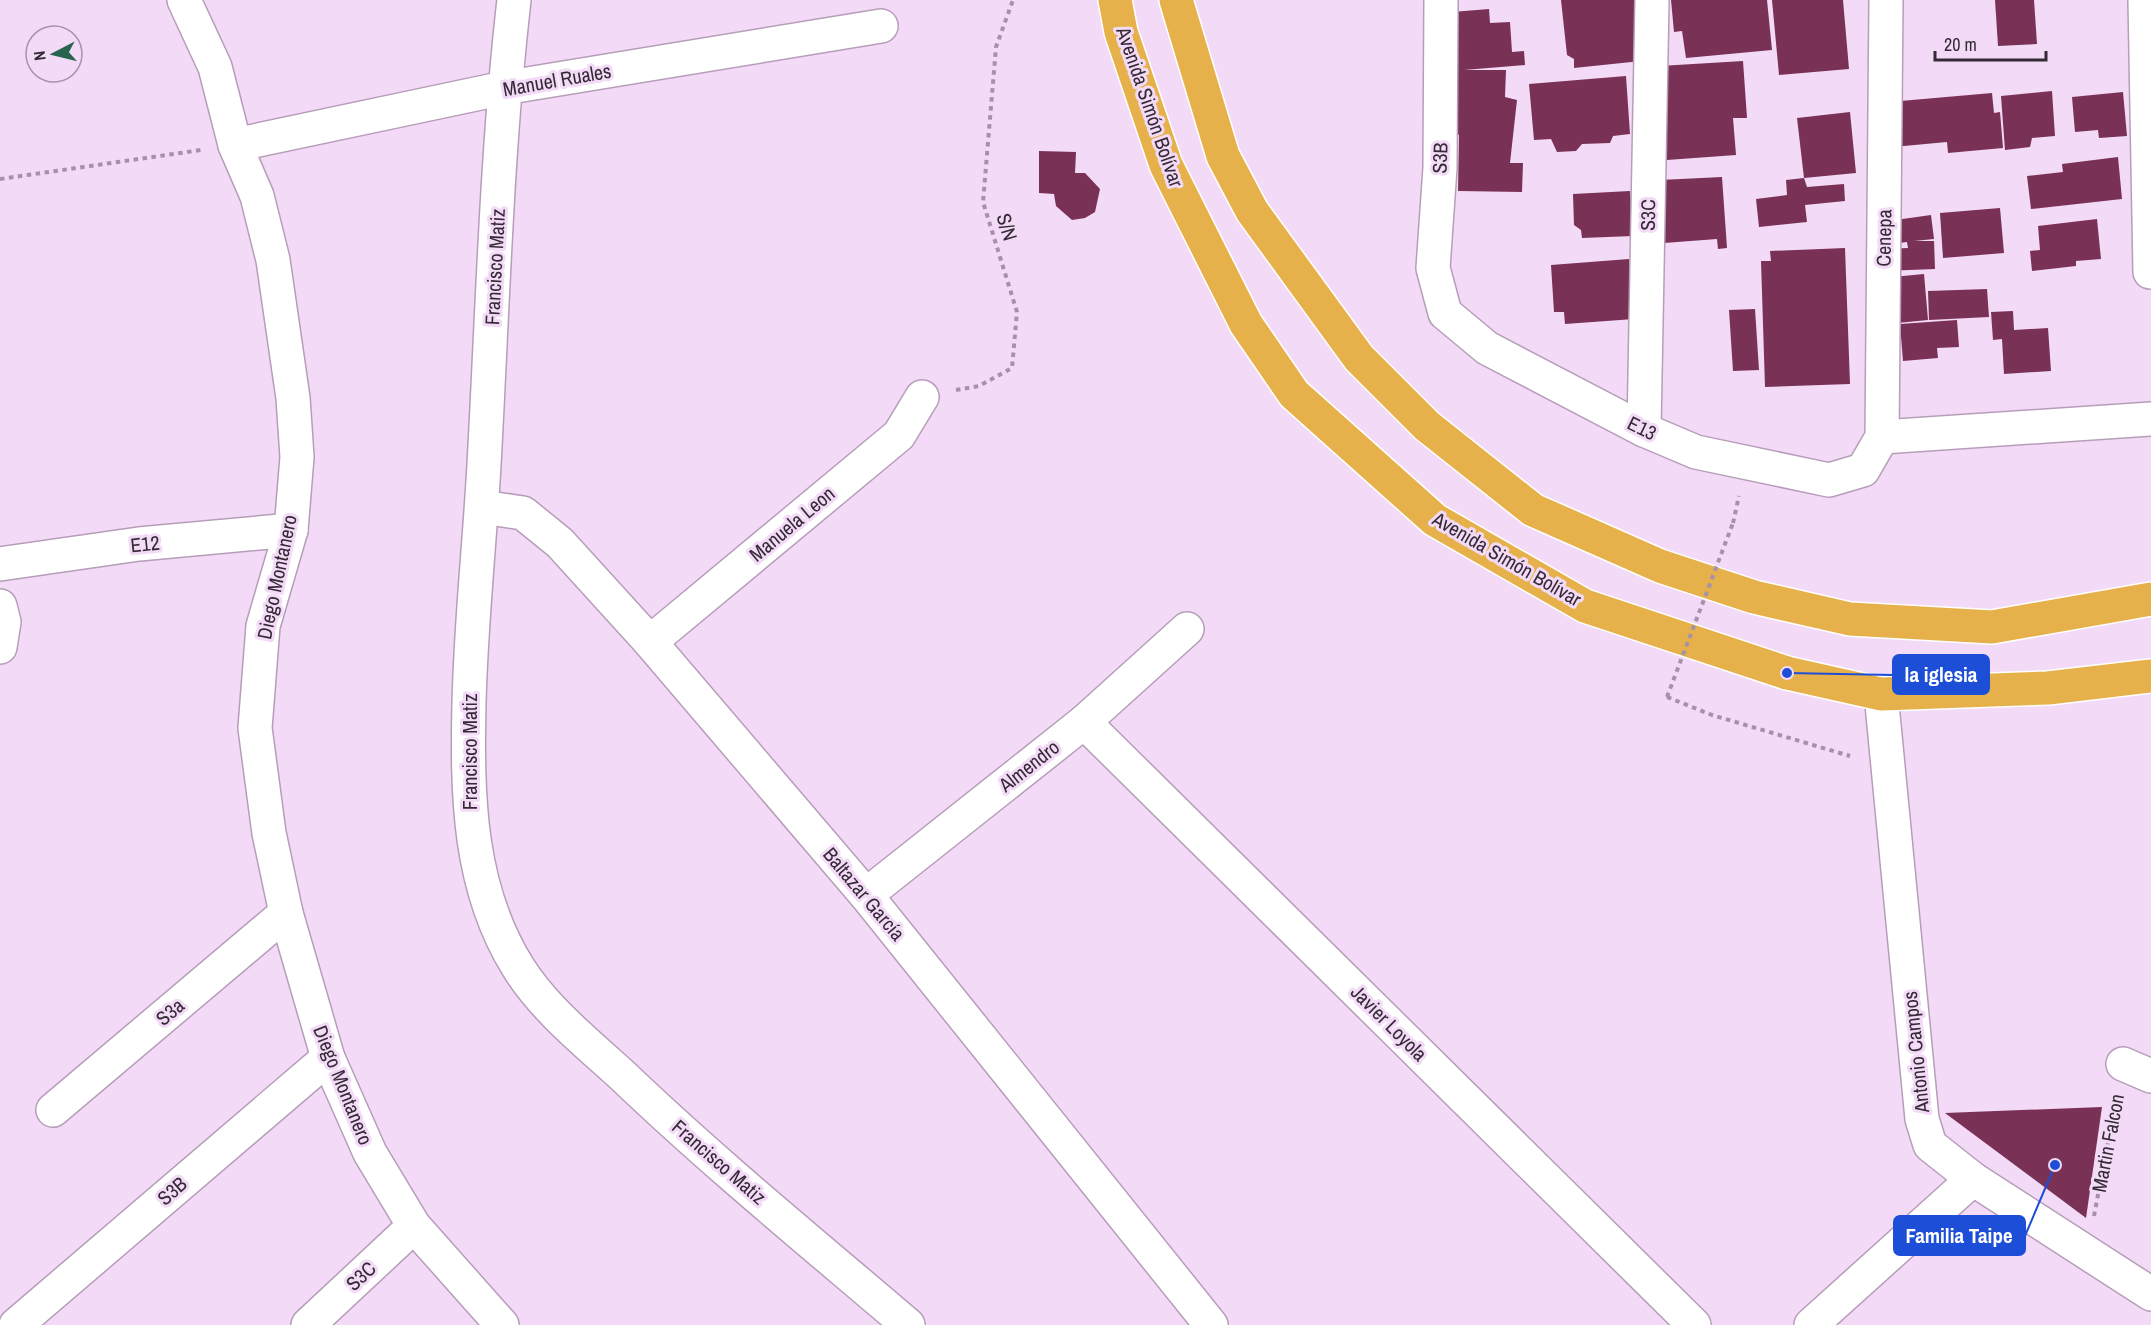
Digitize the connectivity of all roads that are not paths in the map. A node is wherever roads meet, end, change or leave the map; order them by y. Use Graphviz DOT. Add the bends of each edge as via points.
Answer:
graph roads {
  1 [pos="184,0"];
  2 [pos="514,0"];
  3 [pos="1115,0"];
  4 [pos="1176,0"];
  5 [pos="1441,0"];
  6 [pos="1652,0"];
  7 [pos="1886,0"];
  8 [pos="2145,0"];
  9 [pos="881,26"];
  10 [pos="504,88"];
  11 [pos="235,145"];
  12 [pos="2150,272"];
  13 [pos="1445,313"];
  14 [pos="922,397"];
  15 [pos="2151,418"];
  16 [pos="1644,430"];
  17 [pos="1882,437"];
  18 [pos="1863,471"];
  19 [pos="482,507"];
  20 [pos="291,530"];
  21 [pos="0,564"];
  22 [pos="2151,599"];
  23 [pos="0,606"];
  24 [pos="1187,629"];
  25 [pos="650,642"];
  26 [pos="0,647"];
  27 [pos="2151,676"];
  28 [pos="1881,694"];
  29 [pos="1084,722"];
  30 [pos="866,895"];
  31 [pos="286,913"];
  32 [pos="328,1058"];
  33 [pos="53,1110"];
  34 [pos="1973,1179"];
  35 [pos="414,1226"];
  36 [pos="2151,1294"];
  37 [pos="16,1325"];
  38 [pos="308,1325"];
  39 [pos="502,1325"];
  40 [pos="908,1325"];
  41 [pos="1211,1325"];
  42 [pos="1694,1325"];
  43 [pos="1811,1325"];
  1 -- 11 [label="street, Diego Montanero" via="215,67"];
  2 -- 10 [label="street, Francisco Matiz"];
  3 -- 28 [label="highway, Avenida Simón Bolívar" via="1121,32 1166,165 1246,324 1294,394 1435,520 1585,606 1787,673"];
  4 -- 22 [label="highway" via="1222,156 1252,211 1359,358 1427,426 1533,510 1660,566 1754,597 1850,619 1992,627"];
  5 -- 13 [label="street, S3B" via="1440,168 1433,268"];
  6 -- 16 [label="street, S3C"];
  7 -- 17 [label="street, Cenepa"];
  8 -- 12 [label="street"];
  9 -- 10 [label="street, Manuel Ruales"];
  10 -- 11 [label="street, Manuel Ruales"];
  10 -- 19 [label="street, Francisco Matiz"];
  11 -- 20 [label="street, Diego Montanero" via="257,196 273,260 297,457"];
  13 -- 16 [label="street, E13" via="1487,348"];
  14 -- 25 [label="street, Manuela Leon" via="899,435"];
  15 -- 17 [label="street"];
  16 -- 18 [label="street, E13" via="1695,452 1829,480"];
  17 -- 18 [label="street, Cenepa"];
  19 -- 25 [label="street, Baltazar García" via="523,513 560,543"];
  19 -- 40 [label="street, Francisco Matiz" via="471,618 467,776 471,836 484,888 519,967 578,1034 664,1115"];
  20 -- 21 [label="street, E12" via="139,544"];
  20 -- 31 [label="street, Diego Montanero" via="263,626 255,728 269,833"];
  23 -- 26 [label="street" via="4,622"];
  24 -- 29 [label="street, Almendro"];
  25 -- 30 [label="street, Baltazar García"];
  27 -- 28 [label="highway, Avenida Simón Bolívar" via="2048,688"];
  28 -- 34 [label="street, Antonio Campos" via="1922,1119 1930,1145"];
  29 -- 30 [label="street, Almendro"];
  29 -- 42 [label="street, Javier Loyola"];
  30 -- 41 [label="street, Baltazar García"];
  31 -- 32 [label="street, Diego Montanero"];
  31 -- 33 [label="street, S3a"];
  32 -- 35 [label="street, Diego Montanero" via="370,1153"];
  32 -- 37 [label="street, S3B"];
  34 -- 36 [label="street, Antonio Campos"];
  34 -- 43 [label="street"];
  35 -- 38 [label="street, S3C"];
  35 -- 39 [label="street, Diego Montanero"];
}
